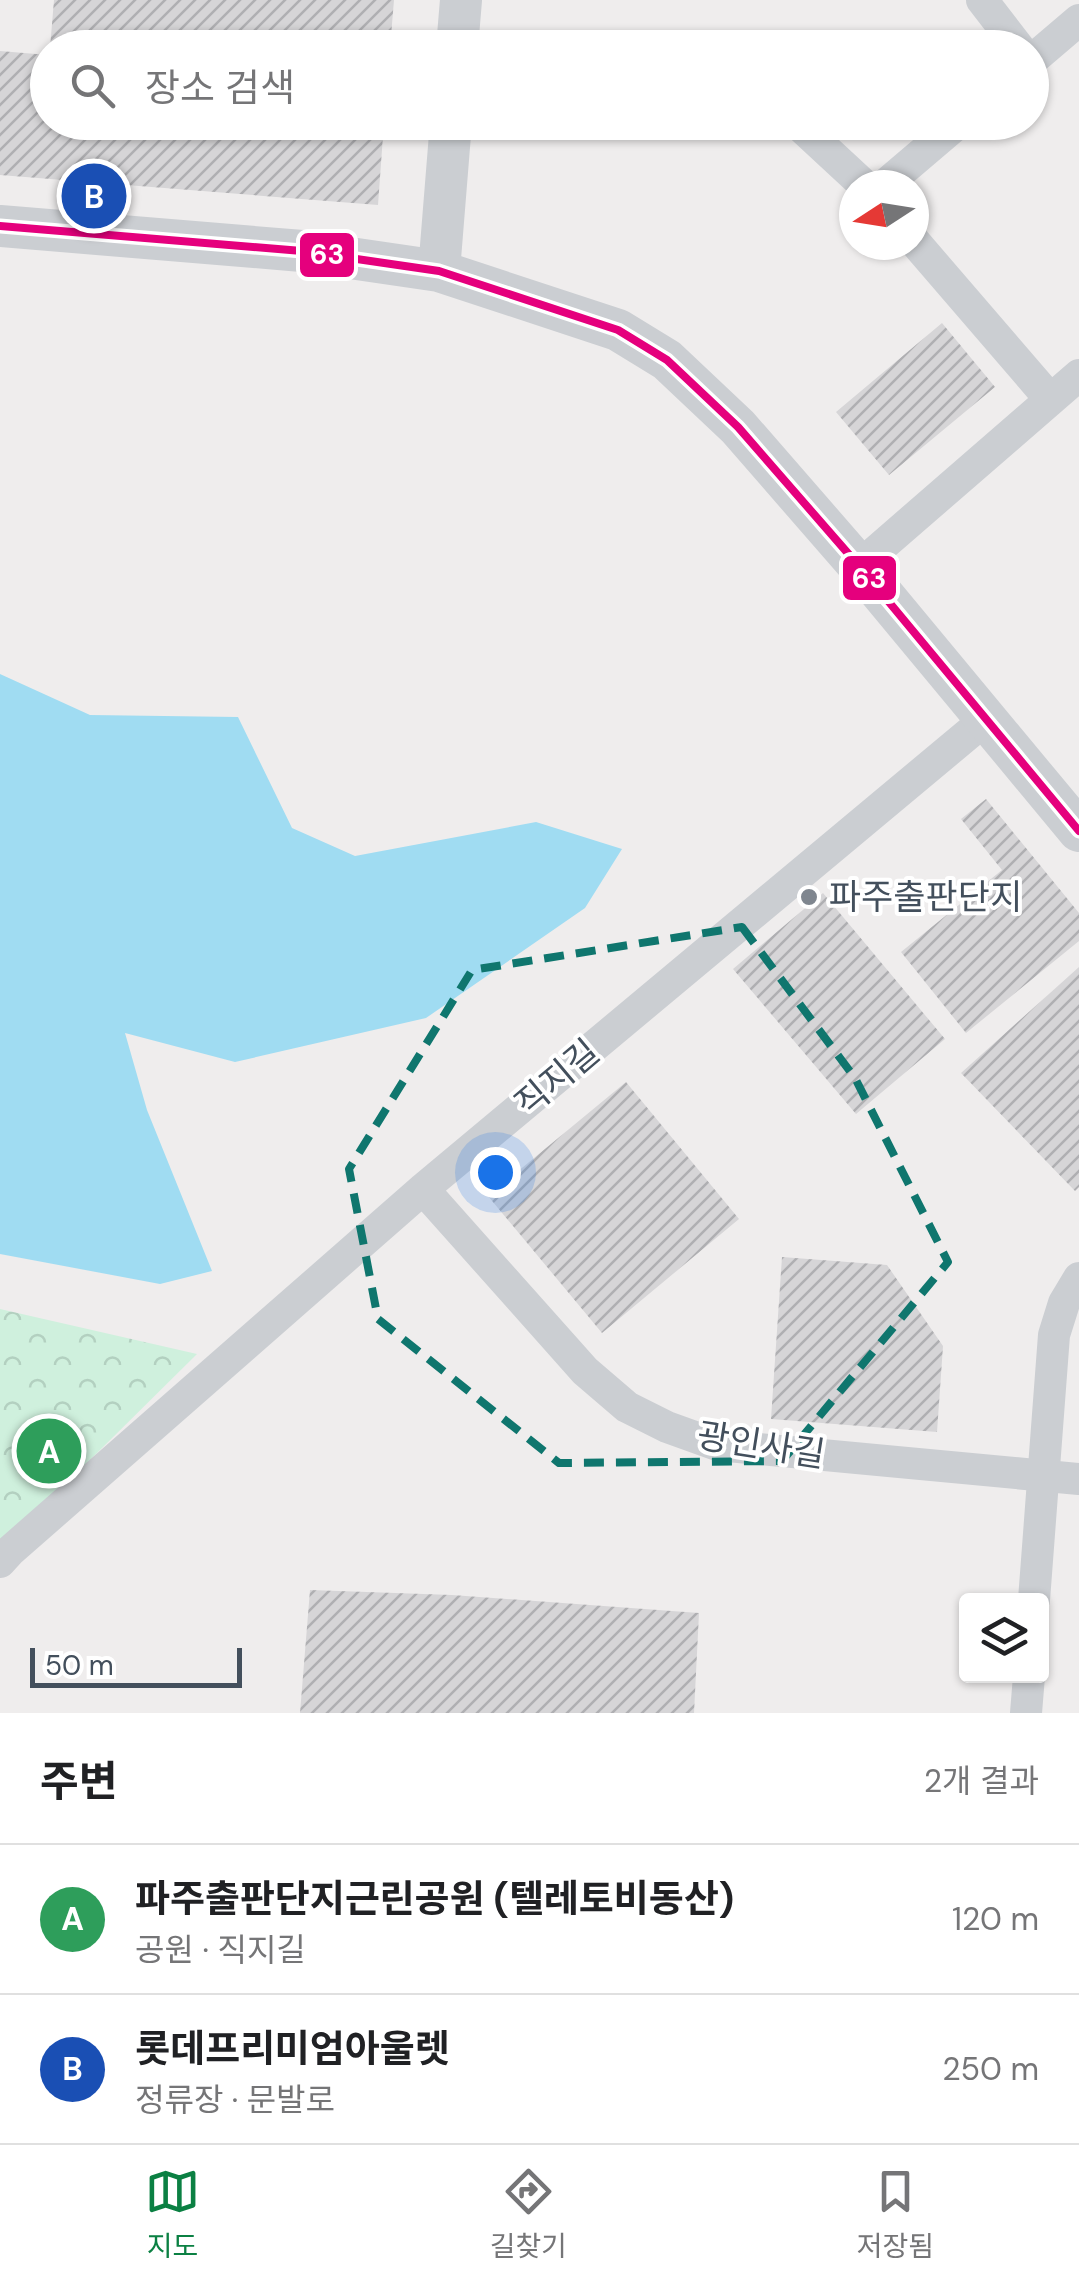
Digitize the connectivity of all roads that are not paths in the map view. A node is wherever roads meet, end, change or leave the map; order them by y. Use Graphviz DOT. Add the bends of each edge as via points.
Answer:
graph roads {
  1 [pos="460,0"];
  2 [pos="982,0"];
  3 [pos="1079,20"];
  4 [pos="458,30"];
  5 [pos="1006,30"];
  6 [pos="1049,46"];
  7 [pos="450,140"];
  8 [pos="815,140"];
  9 [pos="938,140"];
  10 [pos="848,170"];
  11 [pos="903,170"];
  12 [pos="0,226"];
  13 [pos="929,258"];
  14 [pos="439,271"];
  15 [pos="1079,375"];
  16 [pos="1050,398"];
  17 [pos="868,578"];
  18 [pos="985,720"];
  19 [pos="1079,830"];
  20 [pos="423,1189"];
  21 [pos="1079,1278"];
  22 [pos="1043,1476"];
  23 [pos="1079,1479"];
  24 [pos="0,1562"];
  25 [pos="1035,1593"];
  26 [pos="1028,1683"];
  27 [pos="1026,1713"];
  1 -- 4 [label="street"];
  2 -- 5 [label="street"];
  3 -- 6 [label="street"];
  7 -- 14 [label="street"];
  8 -- 10 [label="street"];
  9 -- 11 [label="street"];
  12 -- 14 [label="street" via="302,251"];
  13 -- 16 [label="street"];
  14 -- 17 [label="street" via="618,330 666,360 738,427"];
  15 -- 16 [label="street"];
  16 -- 17 [label="street"];
  17 -- 18 [label="street"];
  18 -- 19 [label="street"];
  18 -- 20 [label="street, 직지길"];
  20 -- 22 [label="street, 광인사길" via="585,1371 627,1407 667,1427 717,1445"];
  20 -- 24 [label="street, 직지길"];
  21 -- 22 [label="street" via="1054,1335"];
  22 -- 23 [label="street, 광인사길"];
  22 -- 25 [label="street"];
  26 -- 27 [label="street"];
}
